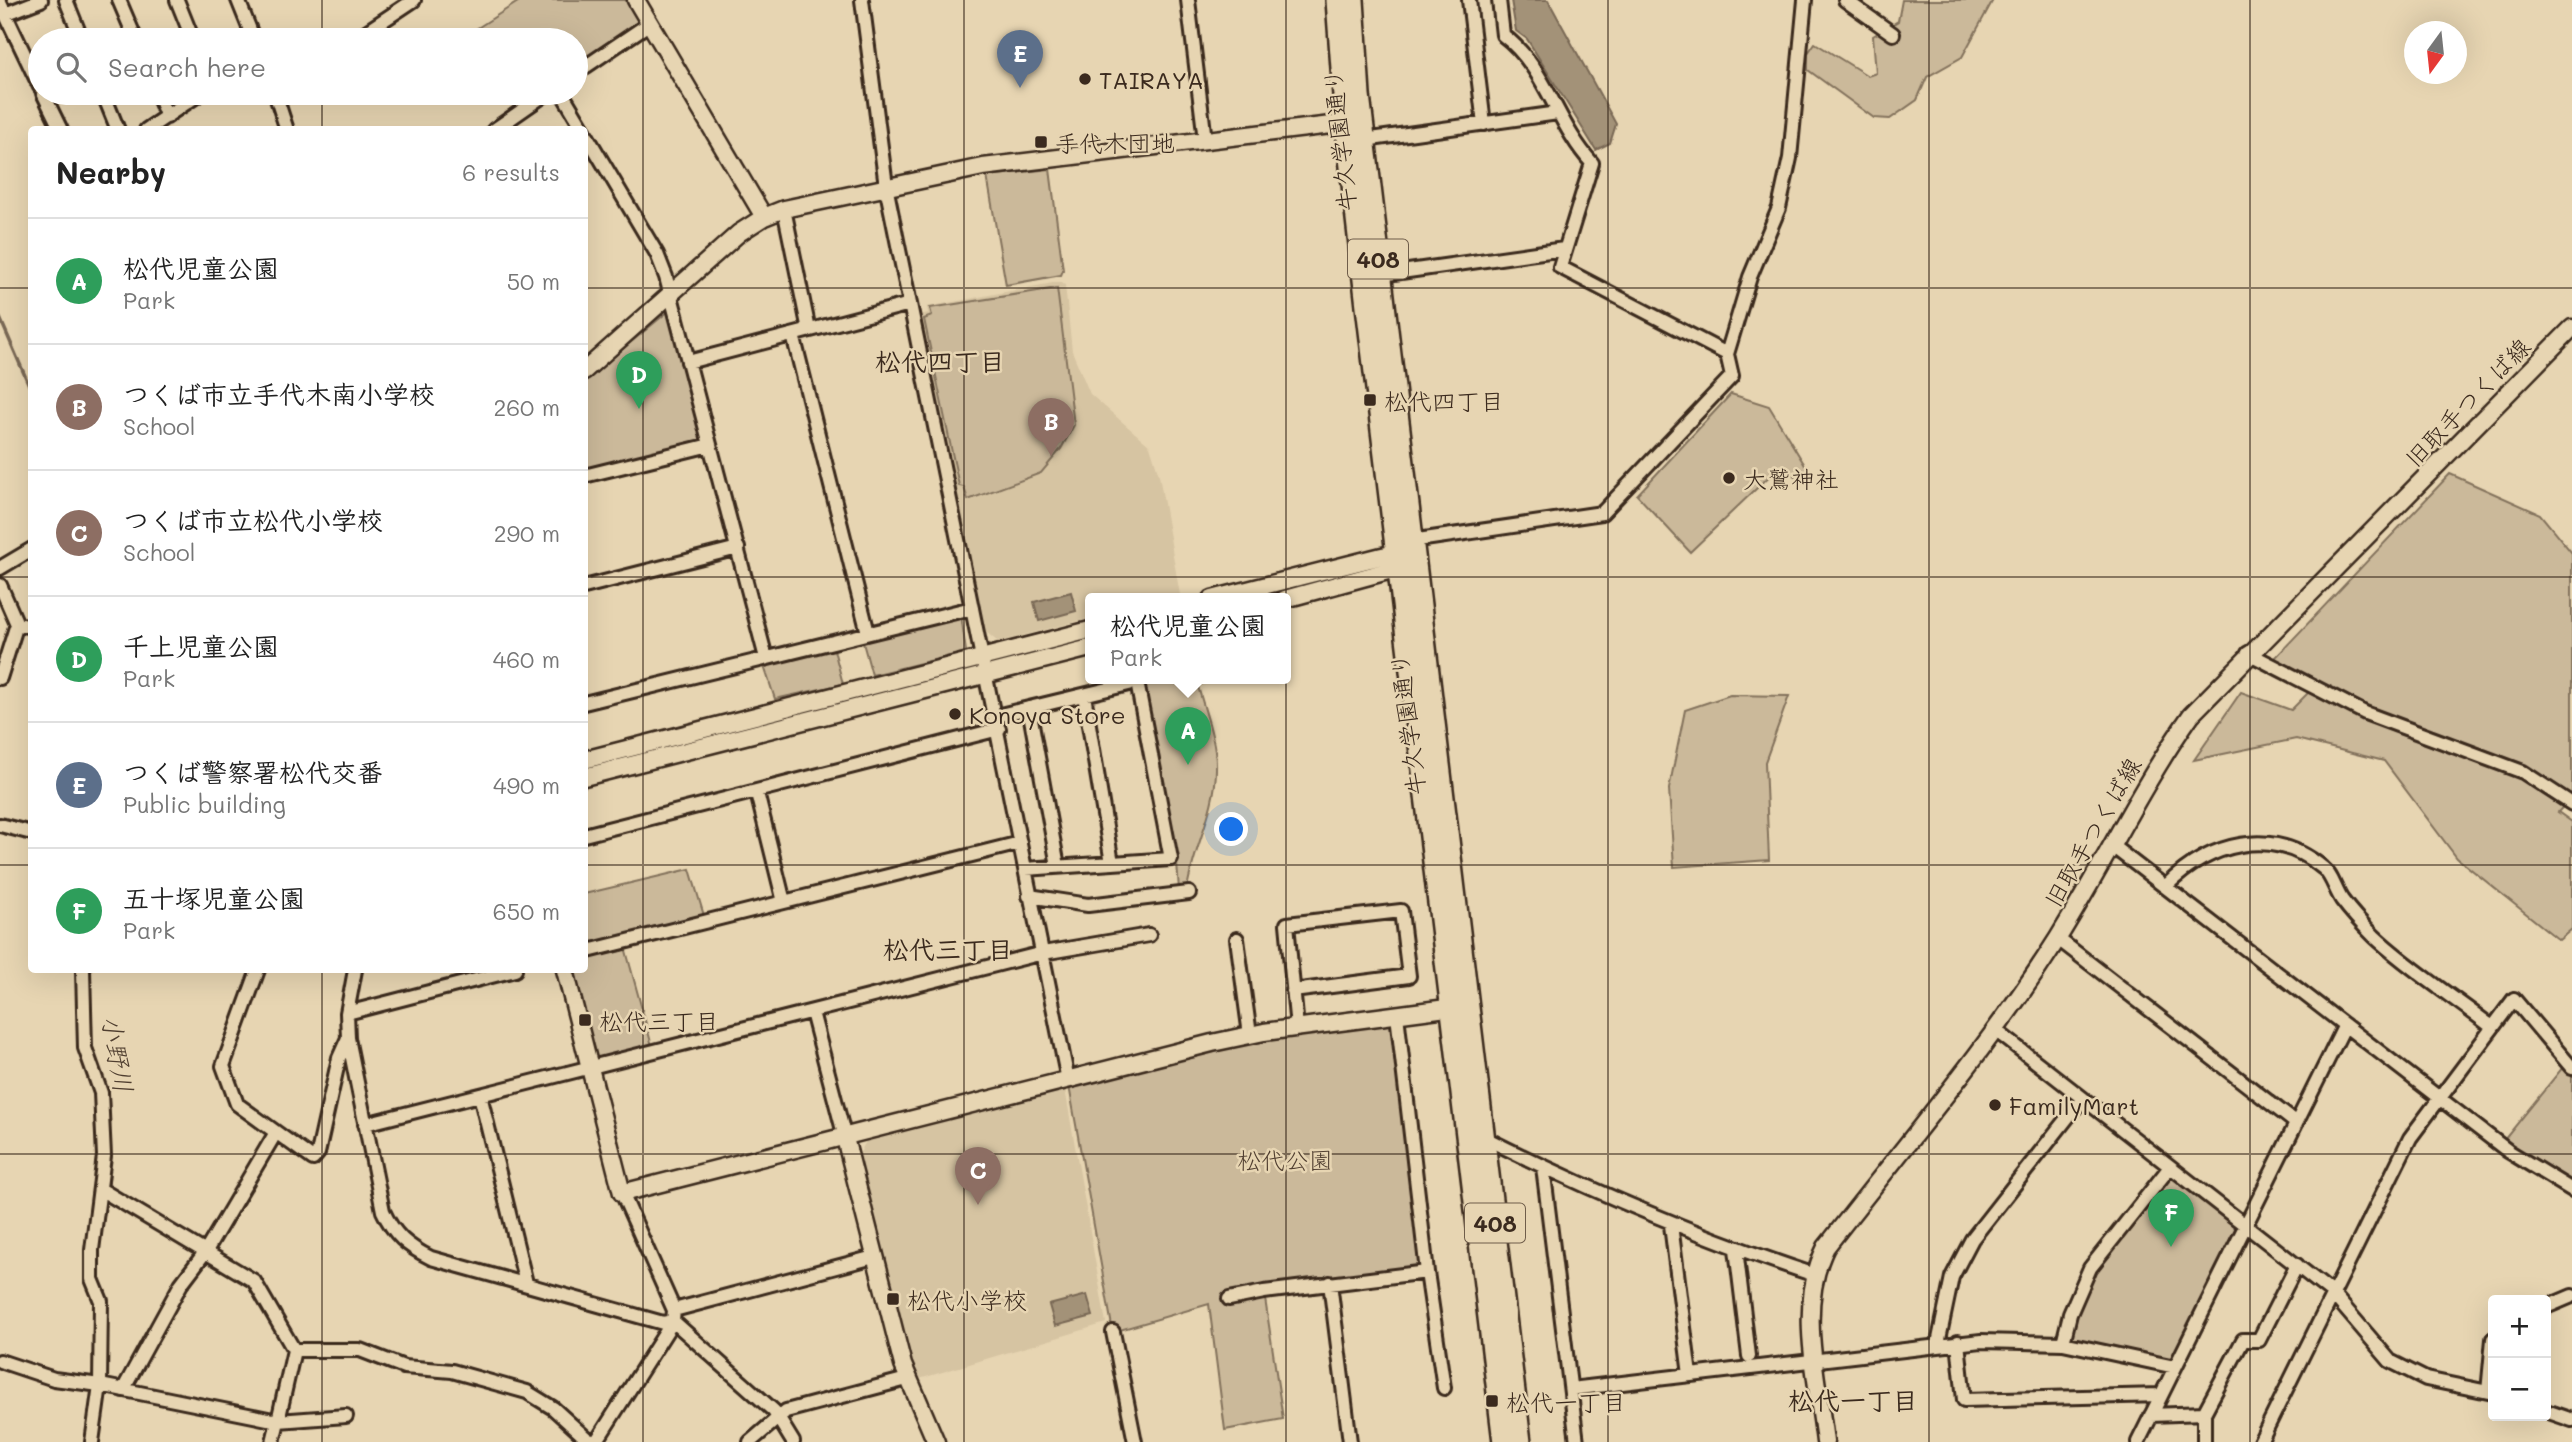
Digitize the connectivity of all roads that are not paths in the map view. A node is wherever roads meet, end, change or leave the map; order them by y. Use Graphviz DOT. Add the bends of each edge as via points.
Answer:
graph roads {
  1 [pos="41,0"];
  2 [pos="66,0"];
  3 [pos="119,0"];
  4 [pos="177,0"];
  5 [pos="238,0"];
  6 [pos="414,0"];
  7 [pos="636,0"];
  8 [pos="862,0"];
  9 [pos="1188,0"];
  10 [pos="1337,0"];
  11 [pos="1353,0"];
  12 [pos="1469,0"];
  13 [pos="1499,0"];
  14 [pos="1805,0"];
  15 [pos="1845,0"];
  16 [pos="3,8"];
  17 [pos="650,23"];
  18 [pos="77,28"];
  19 [pos="131,28"];
  20 [pos="188,28"];
  21 [pos="249,28"];
  22 [pos="372,28"];
  23 [pos="1893,34"];
  24 [pos="28,61"];
  25 [pos="588,65"];
  26 [pos="49,105"];
  27 [pos="108,105"];
  28 [pos="162,105"];
  29 [pos="184,105"];
  30 [pos="280,105"];
  31 [pos="530,105"];
  32 [pos="569,105"];
  33 [pos="1558,113"];
  34 [pos="167,117"];
  35 [pos="1484,124"];
  36 [pos="59,126"];
  37 [pos="116,126"];
  38 [pos="152,126"];
  39 [pos="286,126"];
  40 [pos="500,126"];
  41 [pos="582,126"];
  42 [pos="1358,128"];
  43 [pos="588,137"];
  44 [pos="1205,140"];
  45 [pos="886,186"];
  46 [pos="784,209"];
  47 [pos="764,217"];
  48 [pos="1564,249"];
  49 [pos="1380,275"];
  50 [pos="671,295"];
  51 [pos="910,304"];
  52 [pos="2572,328"];
  53 [pos="809,330"];
  54 [pos="793,335"];
  55 [pos="1727,354"];
  56 [pos="688,362"];
  57 [pos="588,367"];
  58 [pos="710,445"];
  59 [pos="588,475"];
  60 [pos="738,548"];
  61 [pos="28,552"];
  62 [pos="1405,556"];
  63 [pos="0,568"];
  64 [pos="0,585"];
  65 [pos="588,586"];
  66 [pos="1239,593"];
  67 [pos="1291,597"];
  68 [pos="972,608"];
  69 [pos="17,624"];
  70 [pos="28,626"];
  71 [pos="1085,632"];
  72 [pos="868,633"];
  73 [pos="1085,649"];
  74 [pos="2248,653"];
  75 [pos="766,658"];
  76 [pos="982,659"];
  77 [pos="985,675"];
  78 [pos="0,678"];
  79 [pos="1129,684"];
  80 [pos="1137,684"];
  81 [pos="1084,695"];
  82 [pos="588,702"];
  83 [pos="1029,708"];
  84 [pos="997,722"];
  85 [pos="588,759"];
  86 [pos="588,776"];
  87 [pos="757,793"];
  88 [pos="2572,804"];
  89 [pos="0,825"];
  90 [pos="28,832"];
  91 [pos="588,834"];
  92 [pos="1020,843"];
  93 [pos="2111,845"];
  94 [pos="1112,863"];
  95 [pos="1058,866"];
  96 [pos="1025,869"];
  97 [pos="2166,886"];
  98 [pos="1189,893"];
  99 [pos="1029,896"];
  100 [pos="784,902"];
  101 [pos="1149,934"];
  102 [pos="2057,938"];
  103 [pos="1237,939"];
  104 [pos="588,951"];
  105 [pos="1043,953"];
  106 [pos="83,973"];
  107 [pos="257,973"];
  108 [pos="354,973"];
  109 [pos="503,973"];
  110 [pos="566,973"];
  111 [pos="1293,991"];
  112 [pos="1459,1006"];
  113 [pos="811,1012"];
  114 [pos="347,1013"];
  115 [pos="1397,1015"];
  116 [pos="2345,1026"];
  117 [pos="2493,1027"];
  118 [pos="1297,1028"];
  119 [pos="1994,1029"];
  120 [pos="1250,1035"];
  121 [pos="348,1038"];
  122 [pos="590,1067"];
  123 [pos="2572,1068"];
  124 [pos="1068,1080"];
  125 [pos="480,1095"];
  126 [pos="2439,1098"];
  127 [pos="2082,1099"];
  128 [pos="2296,1123"];
  129 [pos="365,1124"];
  130 [pos="275,1135"];
  131 [pos="845,1138"];
  132 [pos="1485,1138"];
  133 [pos="1543,1167"];
  134 [pos="2170,1167"];
  135 [pos="100,1189"];
  136 [pos="2572,1190"];
  137 [pos="622,1193"];
  138 [pos="1671,1225"];
  139 [pos="2246,1225"];
  140 [pos="1736,1249"];
  141 [pos="206,1251"];
  142 [pos="874,1257"];
  143 [pos="2297,1265"];
  144 [pos="1427,1272"];
  145 [pos="1815,1275"];
  146 [pos="526,1283"];
  147 [pos="1330,1283"];
  148 [pos="2332,1293"];
  149 [pos="2572,1296"];
  150 [pos="1229,1299"];
  151 [pos="2551,1305"];
  152 [pos="673,1316"];
  153 [pos="1113,1332"];
  154 [pos="1958,1342"];
  155 [pos="2063,1343"];
  156 [pos="1938,1344"];
  157 [pos="294,1350"];
  158 [pos="1749,1356"];
  159 [pos="1816,1360"];
  160 [pos="0,1361"];
  161 [pos="2175,1367"];
  162 [pos="1690,1375"];
  163 [pos="907,1379"];
  164 [pos="100,1385"];
  165 [pos="1444,1388"];
  166 [pos="1571,1389"];
  167 [pos="123,1390"];
  168 [pos="2488,1391"];
  169 [pos="2161,1395"];
  170 [pos="2204,1413"];
  171 [pos="2551,1413"];
  172 [pos="2151,1415"];
  173 [pos="346,1416"];
  174 [pos="778,1418"];
  175 [pos="2572,1420"];
  176 [pos="278,1421"];
  177 [pos="92,1442"];
  178 [pos="273,1442"];
  179 [pos="595,1442"];
  180 [pos="750,1442"];
  181 [pos="793,1442"];
  182 [pos="936,1442"];
  183 [pos="1135,1442"];
  184 [pos="1350,1442"];
  185 [pos="1504,1442"];
  186 [pos="1520,1442"];
  187 [pos="1577,1442"];
  188 [pos="1825,1442"];
  189 [pos="2138,1442"];
  190 [pos="2204,1442"];
  191 [pos="2260,1442"];
  1 -- 16 [label="street"];
  2 -- 18 [label="street"];
  3 -- 19 [label="street"];
  4 -- 20 [label="street"];
  5 -- 21 [label="street"];
  6 -- 22 [label="street"];
  7 -- 17 [label="street"];
  8 -- 45 [label="street"];
  9 -- 44 [label="street"];
  10 -- 42 [label="highway, 牛久学園通り / 408"];
  11 -- 42 [label="highway, 牛久学園通り / 408"];
  12 -- 35 [label="street"];
  13 -- 33 [label="street" via="1503,34 1534,67"];
  14 -- 55 [label="street" via="1790,158 1779,208 1750,276"];
  15 -- 23 [label="street"];
  16 -- 24 [label="street"];
  17 -- 25 [label="street"];
  17 -- 47 [label="street"];
  26 -- 36 [label="street"];
  27 -- 37 [label="street"];
  28 -- 34 [label="street"];
  29 -- 34 [label="street"];
  30 -- 39 [label="street"];
  31 -- 40 [label="street"];
  32 -- 41 [label="street"];
  33 -- 35 [label="street"];
  33 -- 48 [label="street" via="1572,141 1592,163"];
  34 -- 38 [label="street"];
  35 -- 42 [label="street"];
  42 -- 44 [label="street"];
  42 -- 49 [label="highway, 牛久学園通り / 408"];
  42 -- 62 [label="highway, 牛久学園通り / 408"];
  43 -- 50 [label="street" via="657,254"];
  44 -- 45 [label="street" via="983,167"];
  45 -- 46 [label="street"];
  45 -- 51 [label="street"];
  46 -- 47 [label="street"];
  46 -- 53 [label="street"];
  47 -- 50 [label="street" via="739,233"];
  48 -- 49 [label="street"];
  48 -- 55 [label="street" via="1560,267"];
  49 -- 62 [label="highway, 牛久学園通り / 408"];
  50 -- 56 [label="street"];
  50 -- 57 [label="street"];
  51 -- 53 [label="street"];
  51 -- 68 [label="street"];
  52 -- 74 [label="street, 旧取手つくば線"];
  53 -- 54 [label="street"];
  54 -- 56 [label="street"];
  54 -- 72 [label="street"];
  55 -- 62 [label="street" via="1732,376 1602,513"];
  56 -- 58 [label="street"];
  58 -- 59 [label="street"];
  58 -- 60 [label="street"];
  60 -- 65 [label="street"];
  60 -- 75 [label="street"];
  61 -- 63 [label="street"];
  62 -- 66 [label="street"];
  62 -- 67 [label="street"];
  62 -- 112 [label="highway, 牛久学園通り / 408"];
  64 -- 69 [label="street"];
  68 -- 72 [label="street"];
  68 -- 76 [label="street"];
  69 -- 70 [label="street"];
  69 -- 78 [label="street"];
  71 -- 76 [label="street"];
  72 -- 75 [label="street"];
  73 -- 77 [label="street"];
  74 -- 88 [label="street" via="2365,713 2523,772"];
  74 -- 93 [label="street, 旧取手つくば線" via="2190,715 2156,764"];
  75 -- 82 [label="street"];
  76 -- 77 [label="street"];
  76 -- 85 [label="street"];
  77 -- 84 [label="street"];
  77 -- 86 [label="street"];
  79 -- 81 [label="street"];
  80 -- 94 [label="street" via="1171,859"];
  81 -- 83 [label="street"];
  81 -- 94 [label="street"];
  83 -- 84 [label="street"];
  83 -- 95 [label="street"];
  84 -- 87 [label="street"];
  84 -- 92 [label="street"];
  87 -- 91 [label="street"];
  87 -- 100 [label="street"];
  89 -- 90 [label="street"];
  92 -- 96 [label="street"];
  92 -- 100 [label="street"];
  93 -- 97 [label="street"];
  93 -- 102 [label="street, 旧取手つくば線"];
  94 -- 95 [label="street"];
  95 -- 96 [label="street"];
  96 -- 99 [label="street"];
  97 -- 116 [label="street"];
  97 -- 117 [label="street" via="2209,853 2235,845 2261,843 2295,850 2325,869 2341,899 2375,936"];
  98 -- 99 [label="street" via="1088,905"];
  99 -- 105 [label="street"];
  100 -- 104 [label="street"];
  101 -- 105 [label="street"];
  102 -- 119 [label="street, 旧取手つくば線"];
  102 -- 128 [label="street"];
  103 -- 120 [label="street"];
  105 -- 113 [label="street"];
  105 -- 124 [label="street"];
  106 -- 135 [label="street" via="85,1048 101,1093 104,1156"];
  107 -- 130 [label="street" via="223,1066 237,1104"];
  108 -- 114 [label="street"];
  109 -- 114 [label="street"];
  110 -- 122 [label="street"];
  111 -- 111 [label="street" via="1287,924 1401,911 1409,976"];
  111 -- 118 [label="street"];
  112 -- 115 [label="street"];
  112 -- 132 [label="highway, 牛久学園通り / 408"];
  112 -- 185 [label="highway, 牛久学園通り / 408"];
  113 -- 122 [label="street"];
  113 -- 131 [label="street"];
  114 -- 121 [label="street"];
  115 -- 118 [label="street"];
  115 -- 144 [label="street"];
  116 -- 126 [label="street"];
  116 -- 128 [label="street"];
  117 -- 123 [label="street" via="2514,999"];
  117 -- 126 [label="street"];
  118 -- 120 [label="street"];
  119 -- 127 [label="street"];
  119 -- 145 [label="street, 旧取手つくば線" via="1826,1247"];
  120 -- 124 [label="street"];
  121 -- 129 [label="street"];
  121 -- 130 [label="street" via="318,1153 313,1159"];
  122 -- 125 [label="street"];
  122 -- 137 [label="street"];
  124 -- 131 [label="street"];
  125 -- 129 [label="street"];
  125 -- 146 [label="street"];
  126 -- 136 [label="street" via="2508,1151"];
  126 -- 148 [label="street" via="2410,1138"];
  127 -- 134 [label="street"];
  127 -- 156 [label="street" via="1972,1239 1952,1277"];
  128 -- 139 [label="street"];
  129 -- 146 [label="street" via="383,1210 402,1241 431,1258"];
  130 -- 141 [label="street"];
  131 -- 137 [label="street"];
  131 -- 142 [label="street"];
  132 -- 133 [label="street"];
  132 -- 186 [label="highway, 牛久学園通り / 408"];
  133 -- 138 [label="street"];
  133 -- 166 [label="street"];
  134 -- 139 [label="street"];
  134 -- 155 [label="street" via="2090,1268"];
  135 -- 141 [label="street"];
  135 -- 164 [label="street" via="92,1279 101,1300"];
  137 -- 152 [label="street"];
  138 -- 140 [label="street"];
  138 -- 162 [label="street"];
  139 -- 143 [label="street"];
  139 -- 161 [label="street"];
  140 -- 145 [label="street"];
  140 -- 158 [label="street"];
  141 -- 157 [label="street" via="254,1281"];
  141 -- 167 [label="street" via="181,1284"];
  142 -- 152 [label="street"];
  142 -- 163 [label="street"];
  143 -- 148 [label="street"];
  143 -- 170 [label="street" via="2259,1340 2243,1340"];
  144 -- 147 [label="street"];
  144 -- 165 [label="street"];
  145 -- 159 [label="street, 旧取手つくば線" via="1810,1316"];
  146 -- 152 [label="street" via="663,1323"];
  147 -- 150 [label="street"];
  147 -- 184 [label="street"];
  148 -- 168 [label="street" via="2390,1361 2426,1379"];
  148 -- 191 [label="street"];
  149 -- 151 [label="street"];
  152 -- 174 [label="street"];
  152 -- 179 [label="street"];
  153 -- 183 [label="street"];
  154 -- 155 [label="street"];
  154 -- 156 [label="street"];
  154 -- 169 [label="street" via="1964,1401"];
  155 -- 161 [label="street"];
  156 -- 159 [label="street"];
  157 -- 176 [label="street"];
  157 -- 179 [label="street" via="360,1350 404,1367 452,1371 527,1392"];
  159 -- 162 [label="street"];
  159 -- 188 [label="street, 旧取手つくば線"];
  160 -- 164 [label="street" via="54,1379"];
  161 -- 169 [label="street"];
  162 -- 166 [label="street"];
  163 -- 174 [label="street" via="786,1411"];
  163 -- 182 [label="street"];
  164 -- 167 [label="street"];
  164 -- 177 [label="street"];
  166 -- 187 [label="street"];
  167 -- 176 [label="street"];
  169 -- 172 [label="street"];
  170 -- 172 [label="street"];
  170 -- 190 [label="street"];
  171 -- 175 [label="street"];
  172 -- 189 [label="street"];
  173 -- 176 [label="street"];
  174 -- 180 [label="street"];
  174 -- 181 [label="street"];
  176 -- 178 [label="street"];
}
